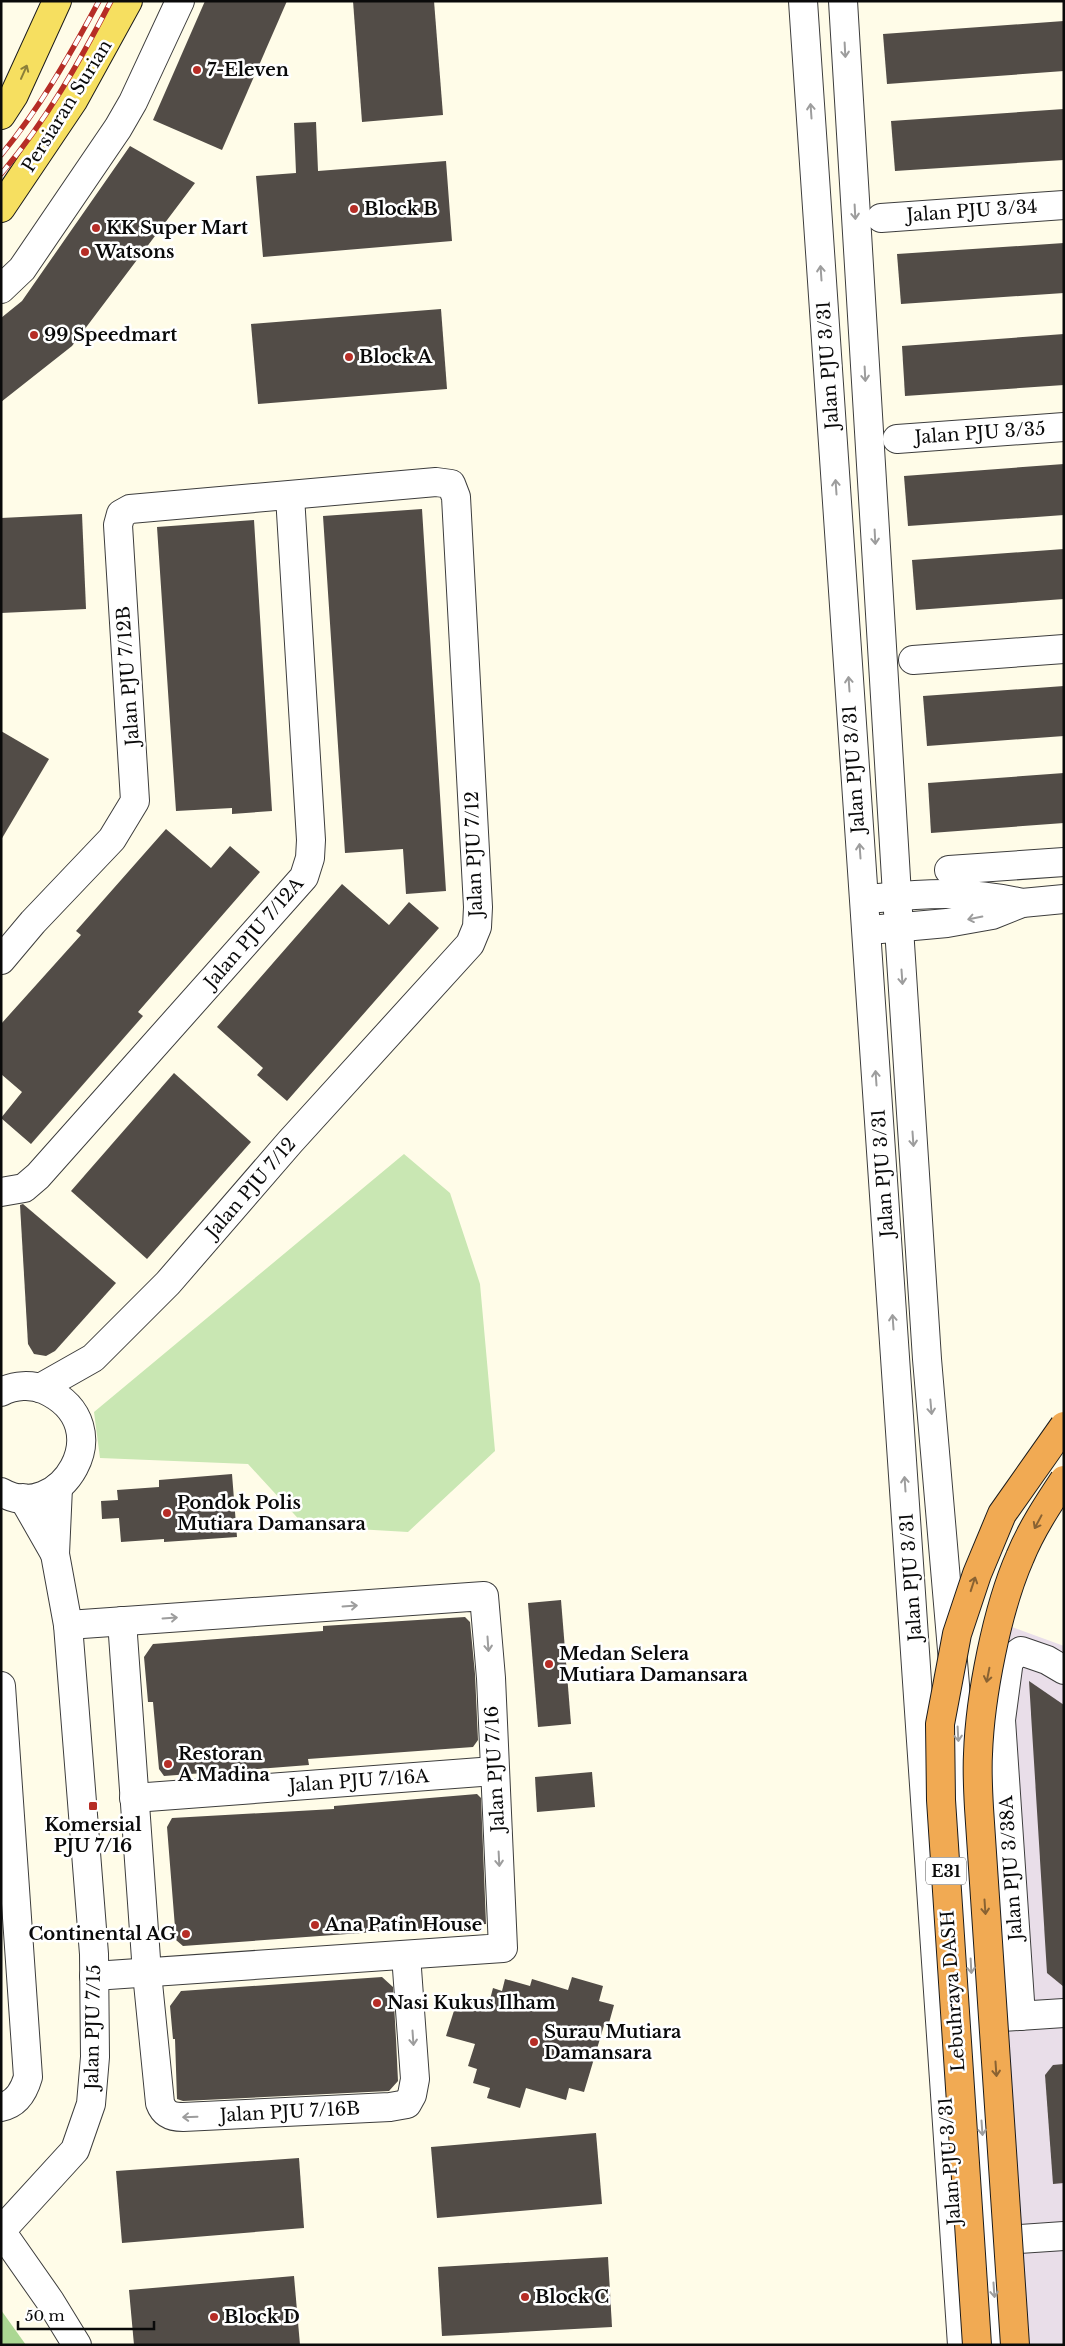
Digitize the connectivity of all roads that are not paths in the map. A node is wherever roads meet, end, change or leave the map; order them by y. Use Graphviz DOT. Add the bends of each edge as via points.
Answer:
graph roads {
  1 [pos="57,1"];
  2 [pos="128,1"];
  3 [pos="180,1"];
  4 [pos="804,1"];
  5 [pos="842,1"];
  6 [pos="1,115"];
  7 [pos="1064,205"];
  8 [pos="1,208"];
  9 [pos="880,218"];
  10 [pos="1,289"];
  11 [pos="1064,427"];
  12 [pos="897,439"];
  13 [pos="290,496"];
  14 [pos="1064,649"];
  15 [pos="913,660"];
  16 [pos="1064,862"];
  17 [pos="949,870"];
  18 [pos="897,896"];
  19 [pos="863,900"];
  20 [pos="1064,900"];
  21 [pos="1022,903"];
  22 [pos="898,928"];
  23 [pos="865,930"];
  24 [pos="1,960"];
  25 [pos="1,1192"];
  26 [pos="93,1358"];
  27 [pos="40,1388"];
  28 [pos="1,1392"];
  29 [pos="70,1408"];
  30 [pos="1064,1426"];
  31 [pos="1064,1480"];
  32 [pos="58,1487"];
  33 [pos="12,1495"];
  34 [pos="55,1554"];
  35 [pos="122,1621"];
  36 [pos="68,1625"];
  37 [pos="1064,1670"];
  38 [pos="2,1704"];
  39 [pos="494,1771"];
  40 [pos="134,1798"];
  41 [pos="9,1907"];
  42 [pos="406,1955"];
  43 [pos="147,1973"];
  44 [pos="94,1976"];
  45 [pos="1064,2013"];
  46 [pos="1021,2016"];
  47 [pos="974,2019"];
  48 [pos="941,2023"];
  49 [pos="1,2107"];
  50 [pos="1,2231"];
  51 [pos="1064,2236"];
  52 [pos="990,2241"];
  53 [pos="77,2345"];
  54 [pos="962,2345"];
  55 [pos="976,2345"];
  56 [pos="998,2345"];
  57 [pos="1015,2345"];
  6 -- 1 [label="main road, one-way" via="14,95"];
  2 -- 8 [label="main road, Persiaran Surian" via="73,101"];
  3 -- 10 [label="street" via="118,128 22,269"];
  19 -- 4 [label="street, Jalan PJU 3/31, one-way"];
  5 -- 18 [label="street, Jalan PJU 3/31, one-way"];
  7 -- 9 [label="street, Jalan PJU 3/34"];
  11 -- 12 [label="street, Jalan PJU 3/35"];
  13 -- 24 [label="street, Jalan PJU 7/12B" via="130,510 121,514 118,525 135,801 112,838"];
  13 -- 25 [label="street, Jalan PJU 7/12A" via="311,840 304,877 38,1176 24,1188"];
  13 -- 26 [label="street, Jalan PJU 7/12" via="436,482 451,484 457,507 477,927 470,944 290,1142 168,1283"];
  14 -- 15 [label="street"];
  16 -- 17 [label="street"];
  18 -- 19 [label="street"];
  18 -- 21 [label="street" via="963,893 992,895"];
  18 -- 22 [label="street, Jalan PJU 3/31"];
  19 -- 23 [label="street, Jalan PJU 3/31"];
  20 -- 21 [label="street"];
  21 -- 22 [label="street, one-way" via="992,915"];
  22 -- 23 [label="street"];
  22 -- 47 [label="street, Jalan PJU 3/31, one-way" via="927,1359 956,1685"];
  48 -- 23 [label="street, Jalan PJU 3/31, one-way"];
  26 -- 27 [label="street, Jalan PJU 7/12"];
  26 -- 29 [label="street, Jalan PJU 7/12"];
  27 -- 28 [label="street" via="23,1386"];
  27 -- 29 [label="street" via="56,1395"];
  29 -- 32 [label="street" via="82,1441 79,1458 71,1474"];
  55 -- 30 [label="highway, Lebuhraya DASH / E31, one-way, bridge" via="941,1800 940,1724 957,1634 977,1574 1002,1514"];
  31 -- 57 [label="highway, E31, one-way, bridge" via="1020,1557 1000,1619 986,1684 978,1754"];
  32 -- 33 [label="street" via="42,1495"];
  32 -- 34 [label="street, Jalan PJU 7/15"];
  33 -- 34 [label="street, Jalan PJU 7/15"];
  34 -- 36 [label="street, Jalan PJU 7/15"];
  35 -- 36 [label="street, Jalan PJU 7/16"];
  35 -- 39 [label="street, Jalan PJU 7/16, one-way" via="484,1596"];
  35 -- 40 [label="street"];
  36 -- 44 [label="street, Jalan PJU 7/15"];
  37 -- 46 [label="street, Jalan PJU 3/38A" via="1021,1651 1009,1660 1001,1720"];
  38 -- 41 [label="street"];
  39 -- 40 [label="street, Jalan PJU 7/16A"];
  39 -- 42 [label="street, Jalan PJU 7/16, one-way" via="504,1948"];
  40 -- 43 [label="street"];
  41 -- 49 [label="street" via="28,2078 20,2096"];
  42 -- 43 [label="street, Jalan PJU 7/16"];
  42 -- 43 [label="street, Jalan PJU 7/16B, one-way" via="415,2079 407,2104 396,2107 169,2115 160,2104"];
  43 -- 44 [label="street, Jalan PJU 7/16"];
  44 -- 50 [label="street, Jalan PJU 7/15" via="95,2057 91,2104 75,2150"];
  45 -- 46 [label="street"];
  46 -- 47 [label="street"];
  47 -- 48 [label="street"];
  47 -- 52 [label="street, Jalan PJU 3/31, one-way"];
  48 -- 54 [label="street, Jalan PJU 3/31"];
  50 -- 53 [label="street"];
  51 -- 52 [label="street"];
  52 -- 56 [label="street, Jalan PJU 3/31, one-way"];
}
